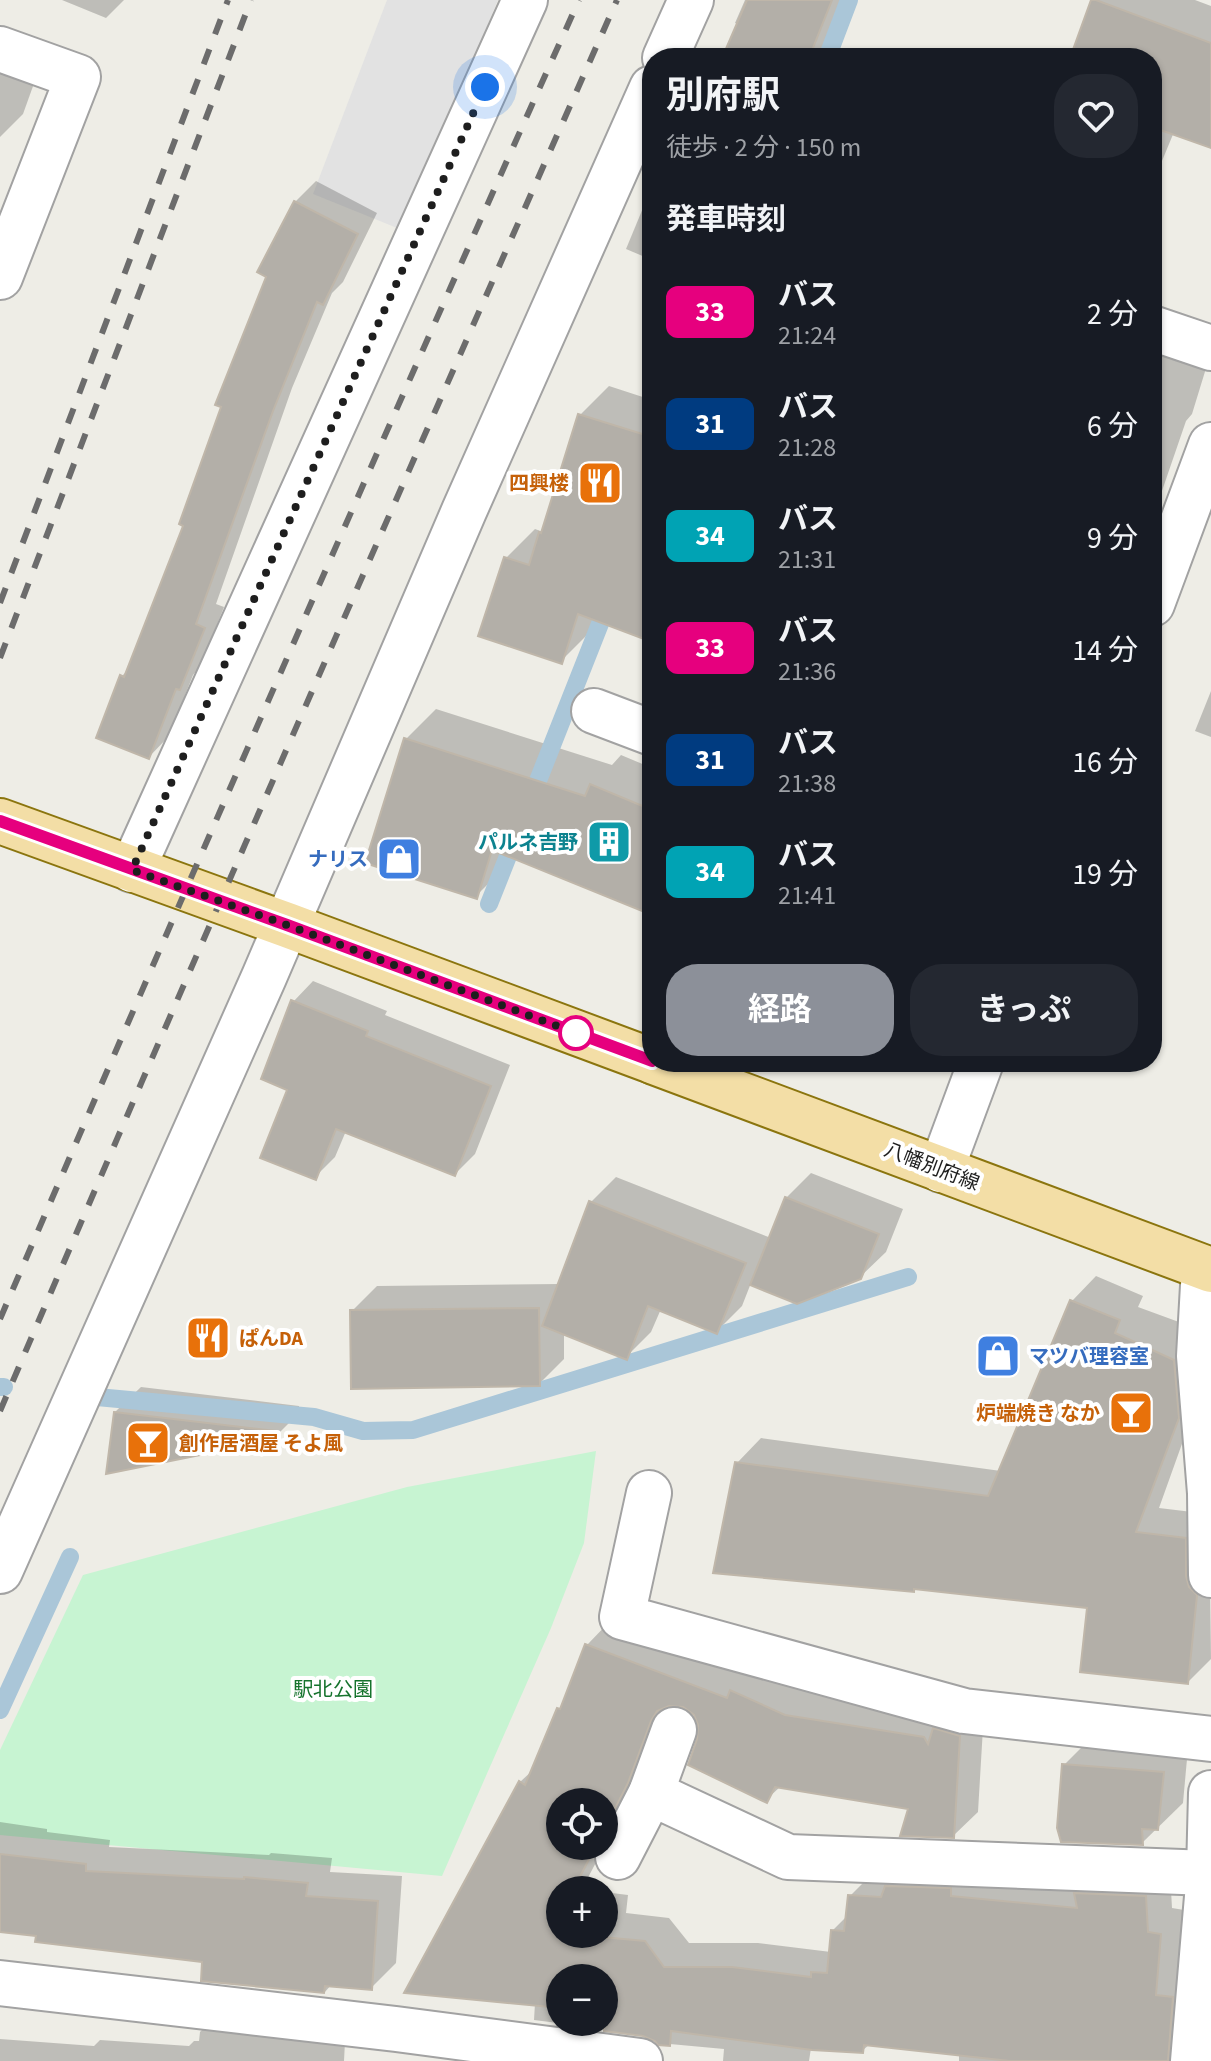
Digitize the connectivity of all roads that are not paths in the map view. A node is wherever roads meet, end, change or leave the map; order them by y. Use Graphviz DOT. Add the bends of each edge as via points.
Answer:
graph roads {
  1 [pos="525,0"];
  2 [pos="691,0"];
  3 [pos="669,48"];
  4 [pos="0,49"];
  5 [pos="642,110"];
  6 [pos="0,277"];
  7 [pos="1162,331"];
  8 [pos="1211,348"];
  9 [pos="1211,445"];
  10 [pos="1162,577"];
  11 [pos="594,711"];
  12 [pos="642,729"];
  13 [pos="0,821"];
  14 [pos="132,870"];
  15 [pos="287,925"];
  16 [pos="642,1058"];
  17 [pos="680,1072"];
  18 [pos="977,1072"];
  19 [pos="941,1170"];
  20 [pos="1208,1269"];
  21 [pos="649,1493"];
  22 [pos="0,1571"];
  23 [pos="1211,1575"];
  24 [pos="674,1730"];
  25 [pos="1211,1739"];
  26 [pos="651,1793"];
  27 [pos="1211,1793"];
  28 [pos="618,1857"];
  29 [pos="1209,1873"];
  30 [pos="0,1983"];
  31 [pos="1205,1992"];
  32 [pos="395,2045"];
  33 [pos="640,2061"];
  34 [pos="1193,2061"];
  1 -- 14 [label="street"];
  2 -- 3 [label="street"];
  4 -- 6 [label="street" via="78,77"];
  5 -- 15 [label="street"];
  7 -- 8 [label="street"];
  9 -- 10 [label="street"];
  11 -- 12 [label="street"];
  13 -- 14 [label="main road, 八幡別府線"];
  14 -- 15 [label="main road, 八幡別府線"];
  15 -- 16 [label="main road, 八幡別府線"];
  15 -- 22 [label="street"];
  17 -- 19 [label="main road, 八幡別府線"];
  18 -- 19 [label="street"];
  19 -- 20 [label="main road, 八幡別府線"];
  20 -- 23 [label="street" via="1199,1356"];
  21 -- 25 [label="street" via="622,1617 964,1711"];
  24 -- 26 [label="street"];
  26 -- 28 [label="street"];
  26 -- 29 [label="street" via="788,1857"];
  27 -- 29 [label="street"];
  29 -- 31 [label="street"];
  30 -- 32 [label="street"];
  31 -- 34 [label="street"];
  32 -- 33 [label="street"];
}
